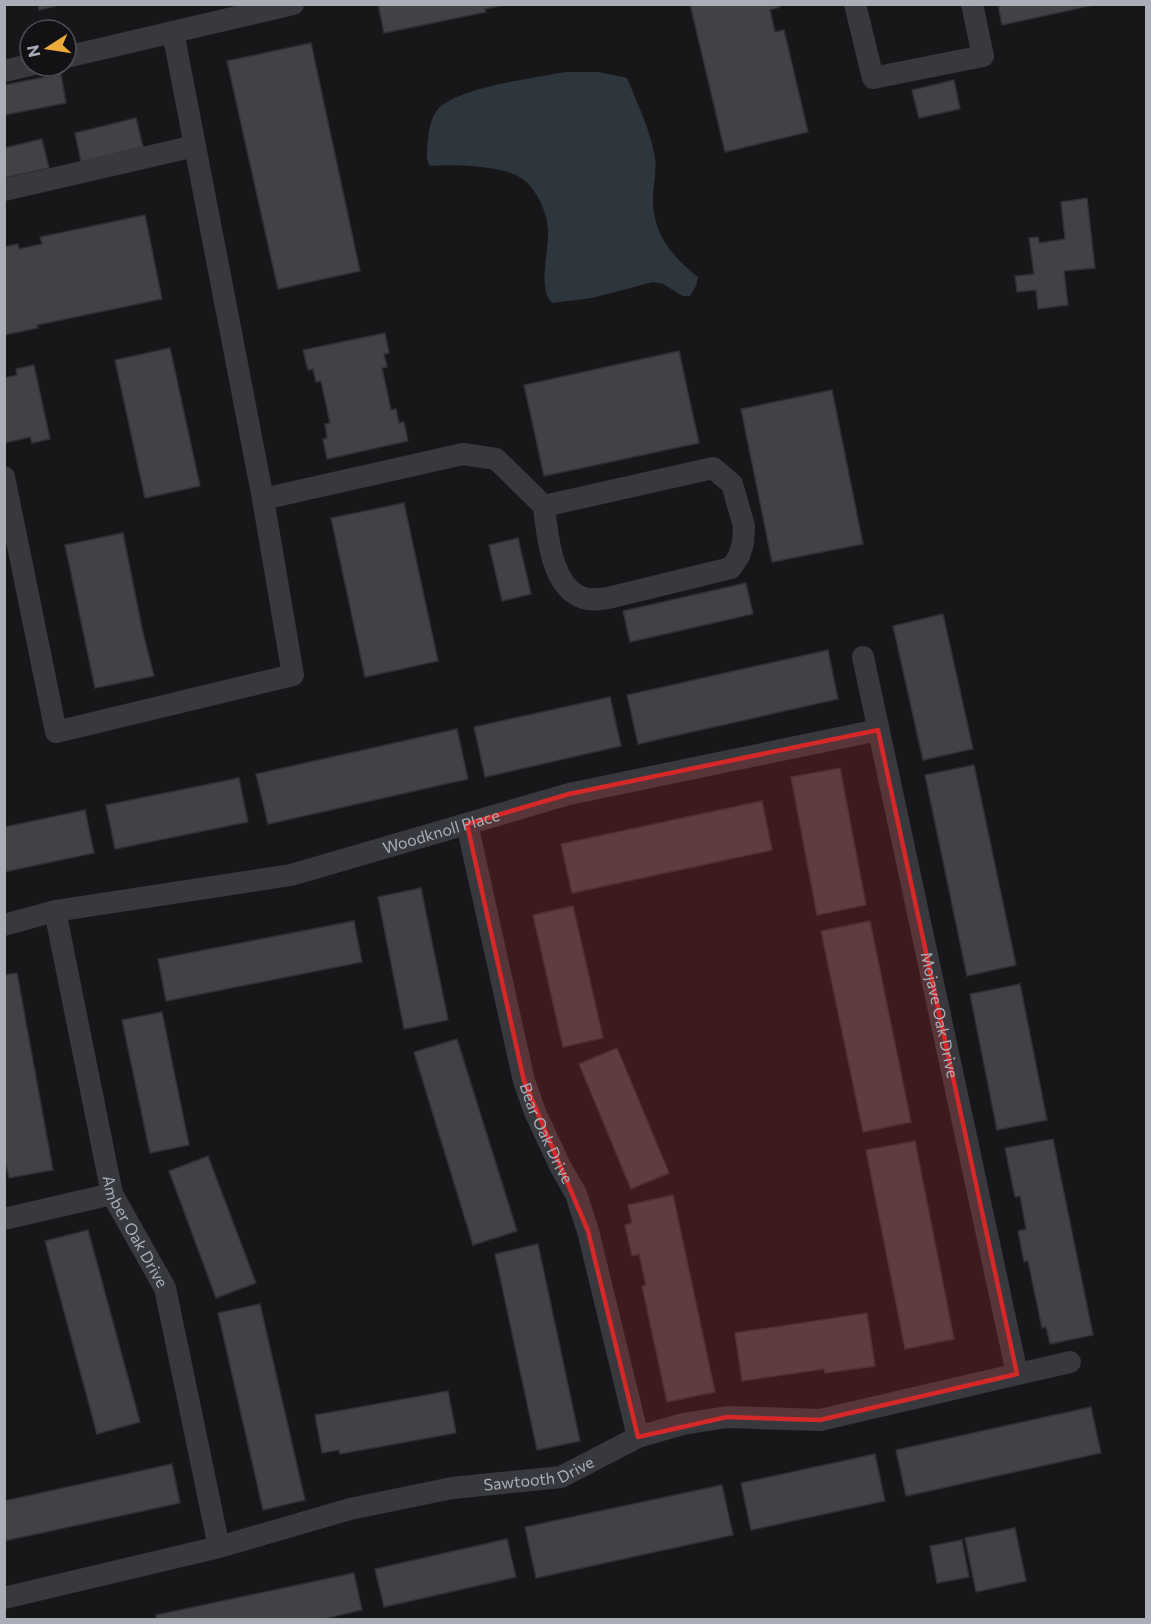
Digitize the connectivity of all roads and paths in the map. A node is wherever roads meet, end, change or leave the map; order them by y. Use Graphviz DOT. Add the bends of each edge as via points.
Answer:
graph roads {
  1 [pos="293,4"];
  2 [pos="855,4"];
  3 [pos="972,4"];
  4 [pos="173,32"];
  5 [pos="78,54"];
  6 [pos="195,146"];
  7 [pos="4,190"];
  8 [pos="4,477"];
  9 [pos="263,500"];
  10 [pos="544,506"];
  11 [pos="863,657"];
  12 [pos="878,730"];
  13 [pos="467,824"];
  14 [pos="55,911"];
  15 [pos="4,925"];
  16 [pos="112,1194"];
  17 [pos="4,1219"];
  18 [pos="1070,1362"];
  19 [pos="1017,1374"];
  20 [pos="638,1437"];
  21 [pos="219,1547"];
  22 [pos="4,1598"];
  1 -- 4 [label="street"];
  2 -- 3 [label="street" via="873,78 983,56"];
  4 -- 5 [label="street"];
  4 -- 6 [label="street"];
  6 -- 7 [label="street"];
  6 -- 9 [label="street"];
  8 -- 9 [label="street" via="56,732 293,675"];
  9 -- 10 [label="street" via="463,454 496,459"];
  10 -- 10 [label="street" via="713,468 732,484 744,526 743,543 731,568 594,600 570,591 562,581 548,540"];
  11 -- 12 [label="street, Mojave Oak Drive"];
  12 -- 13 [label="street, Woodknoll Place" via="569,794"];
  12 -- 19 [label="street, Mojave Oak Drive"];
  13 -- 14 [label="street, Woodknoll Place" via="291,875"];
  13 -- 20 [label="street, Bear Oak Drive" via="524,1081 576,1194 588,1231"];
  14 -- 15 [label="street, Woodknoll Place"];
  14 -- 16 [label="street, Amber Oak Drive"];
  16 -- 17 [label="street"];
  16 -- 21 [label="street, Amber Oak Drive" via="165,1288"];
  18 -- 19 [label="street, Sawtooth Drive"];
  19 -- 20 [label="street, Sawtooth Drive" via="820,1420 728,1417"];
  20 -- 21 [label="street, Sawtooth Drive" via="561,1477 452,1488 350,1509"];
  21 -- 22 [label="street, Sawtooth Drive"];
}
